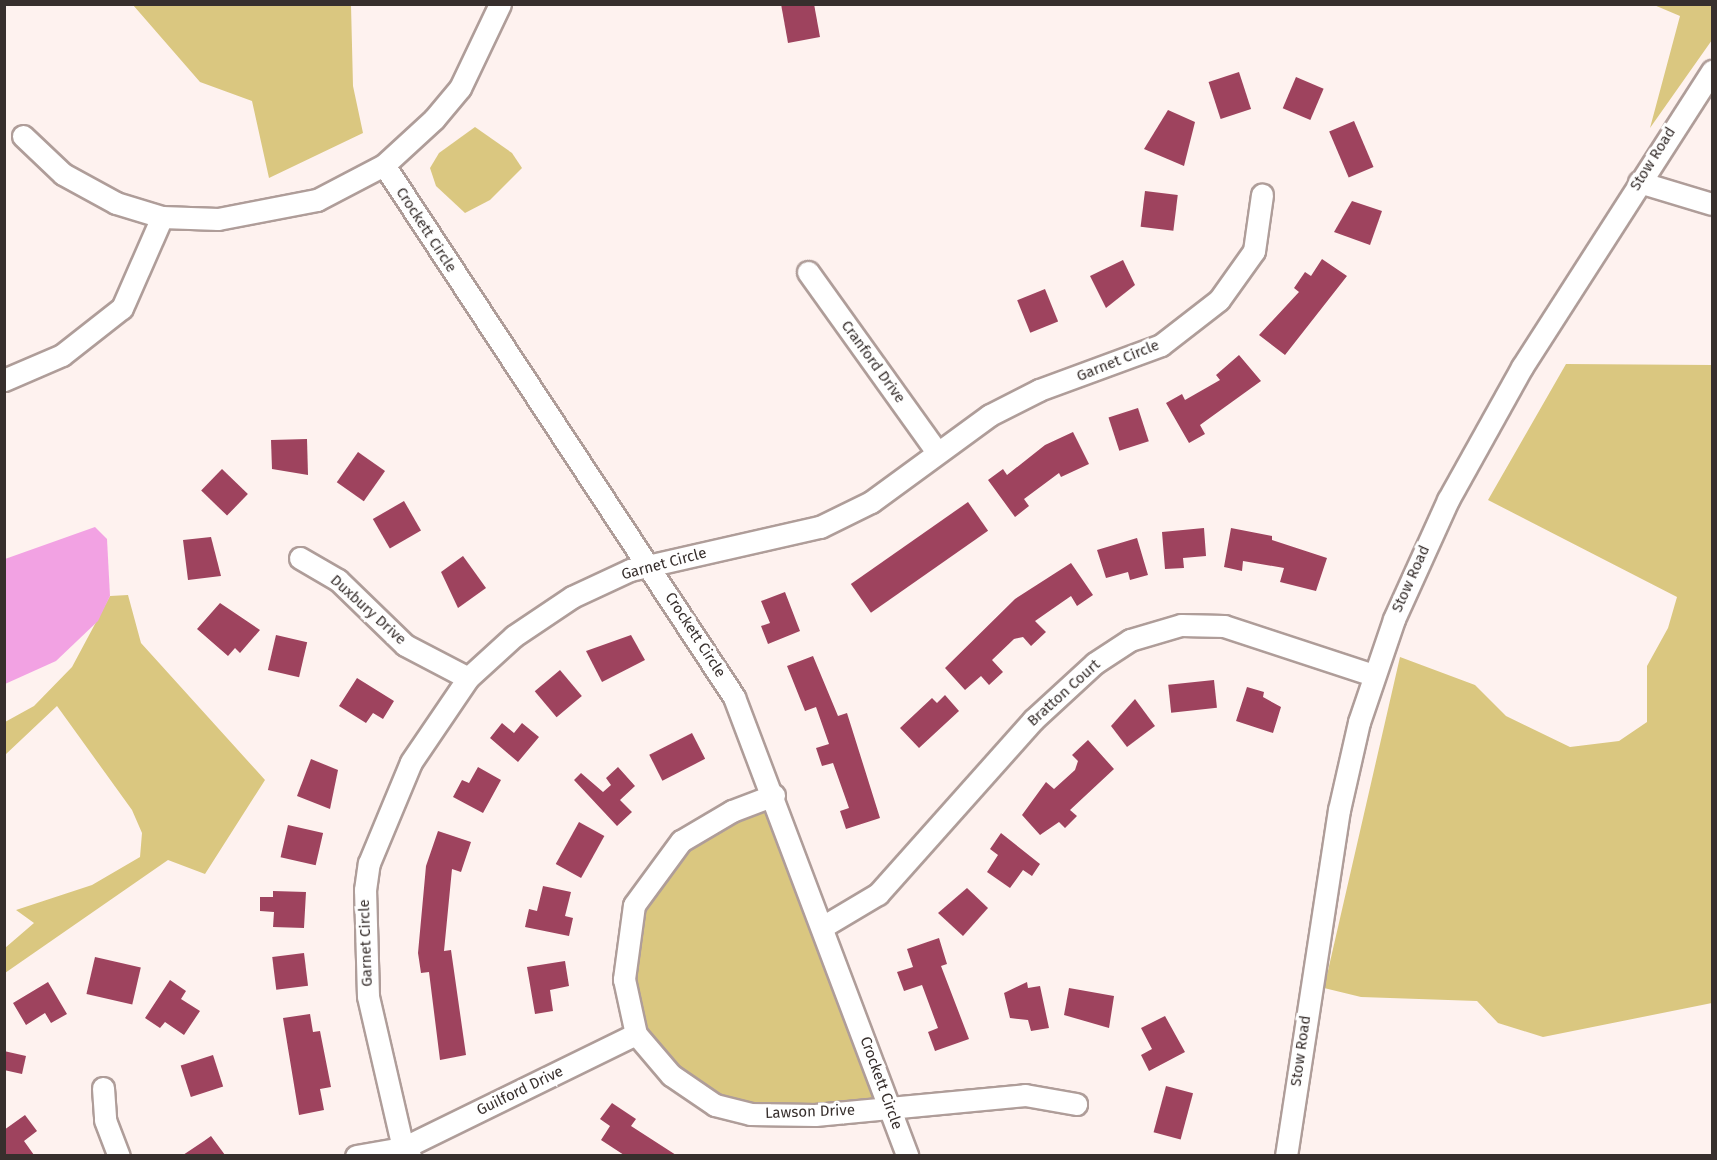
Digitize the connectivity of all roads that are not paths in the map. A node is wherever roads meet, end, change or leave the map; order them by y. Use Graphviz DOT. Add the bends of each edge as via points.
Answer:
graph roads {
  1 [pos="500,4"];
  2 [pos="1713,71"];
  3 [pos="23,136"];
  4 [pos="384,165"];
  5 [pos="1639,182"];
  6 [pos="1262,195"];
  7 [pos="1713,204"];
  8 [pos="162,216"];
  9 [pos="808,272"];
  10 [pos="4,380"];
  11 [pos="937,452"];
  12 [pos="300,558"];
  13 [pos="649,565"];
  14 [pos="1373,675"];
  15 [pos="468,678"];
  16 [pos="774,795"];
  17 [pos="824,926"];
  18 [pos="636,1034"];
  19 [pos="103,1088"];
  20 [pos="1076,1104"];
  21 [pos="889,1108"];
  22 [pos="404,1153"];
  23 [pos="119,1155"];
  24 [pos="356,1155"];
  25 [pos="907,1155"];
  26 [pos="1286,1155"];
  1 -- 4 [label="street" via="460,88"];
  2 -- 5 [label="street, Stow Road"];
  3 -- 8 [label="street" via="63,174 116,203"];
  4 -- 8 [label="street" via="317,200 266,214"];
  4 -- 13 [label="street, Crockett Circle"];
  5 -- 7 [label="street"];
  5 -- 14 [label="street, Stow Road" via="1522,367 1448,501"];
  6 -- 11 [label="street, Garnet Circle" via="1254,251 1219,300 1193,324 1136,357 1039,390"];
  8 -- 10 [label="street" via="122,308 62,355"];
  9 -- 11 [label="street, Cranford Drive"];
  11 -- 13 [label="street, Garnet Circle" via="871,502 819,527"];
  12 -- 15 [label="street, Duxbury Drive" via="338,580 403,643"];
  13 -- 15 [label="street, Garnet Circle" via="572,597 514,636"];
  13 -- 16 [label="street, Crockett Circle" via="734,697"];
  14 -- 17 [label="street, Bratton Court" via="1224,626 1181,625 1130,640 1095,663 1033,720 878,894"];
  14 -- 26 [label="street, Stow Road" via="1339,810"];
  15 -- 22 [label="street, Garnet Circle" via="411,762 369,863 364,891 368,996"];
  16 -- 17 [label="street, Crockett Circle"];
  16 -- 18 [label="street, Lawson Drive" via="732,811 681,840 637,900 624,979"];
  17 -- 21 [label="street, Crockett Circle"];
  18 -- 21 [label="street, Lawson Drive" via="671,1075 715,1105 783,1116"];
  18 -- 22 [label="street, Guilford Drive"];
  19 -- 23 [label="street" via="105,1120"];
  20 -- 21 [label="street, Lawson Drive" via="1025,1095"];
  21 -- 25 [label="street, Crockett Circle"];
  22 -- 24 [label="street, Guilford Drive"];
}
